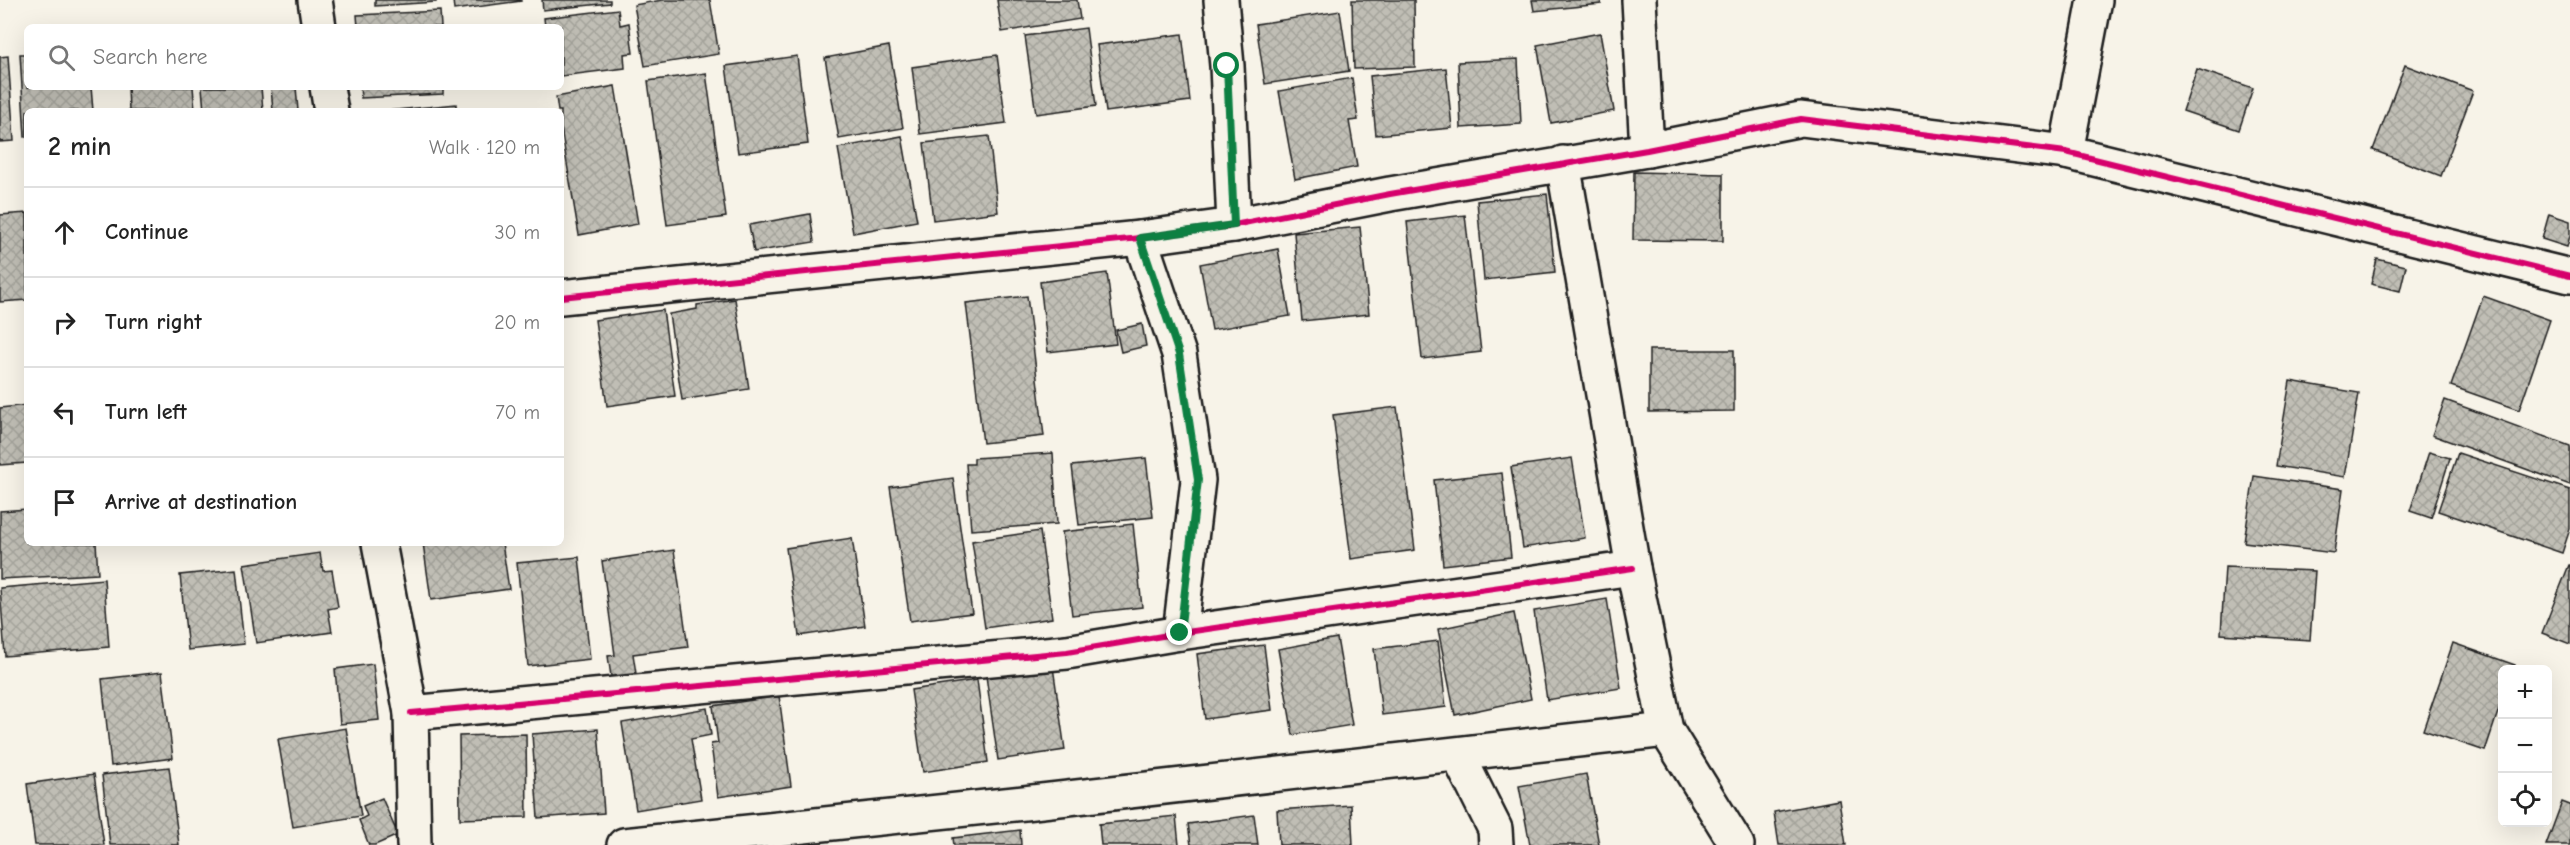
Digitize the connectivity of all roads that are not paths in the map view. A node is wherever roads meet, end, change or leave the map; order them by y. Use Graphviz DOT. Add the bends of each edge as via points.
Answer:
graph roads {
  1 [pos="315,0"];
  2 [pos="1221,0"];
  3 [pos="1640,0"];
  4 [pos="2095,0"];
  5 [pos="319,24"];
  6 [pos="328,90"];
  7 [pos="330,108"];
  8 [pos="1647,150"];
  9 [pos="2066,152"];
  10 [pos="1563,163"];
  11 [pos="1234,225"];
  12 [pos="1140,238"];
  13 [pos="2570,276"];
  14 [pos="564,297"];
  15 [pos="380,546"];
  16 [pos="1633,568"];
  17 [pos="1180,633"];
  18 [pos="411,713"];
  19 [pos="1666,730"];
  20 [pos="1458,755"];
  21 [pos="414,845"];
  22 [pos="624,845"];
  23 [pos="1496,845"];
  24 [pos="1737,845"];
  1 -- 5 [label="street"];
  2 -- 11 [label="street"];
  3 -- 8 [label="street"];
  4 -- 9 [label="street"];
  6 -- 7 [label="street"];
  8 -- 9 [label="street" via="1801,119"];
  8 -- 10 [label="street"];
  9 -- 13 [label="street"];
  10 -- 11 [label="street"];
  10 -- 16 [label="street"];
  11 -- 12 [label="street"];
  12 -- 14 [label="street"];
  12 -- 17 [label="street" via="1179,354 1198,480"];
  15 -- 18 [label="street"];
  16 -- 17 [label="street"];
  16 -- 19 [label="street"];
  17 -- 18 [label="street" via="1067,652"];
  18 -- 21 [label="street"];
  19 -- 20 [label="street"];
  19 -- 24 [label="street"];
  20 -- 22 [label="street"];
  20 -- 23 [label="street" via="1495,829"];
}
